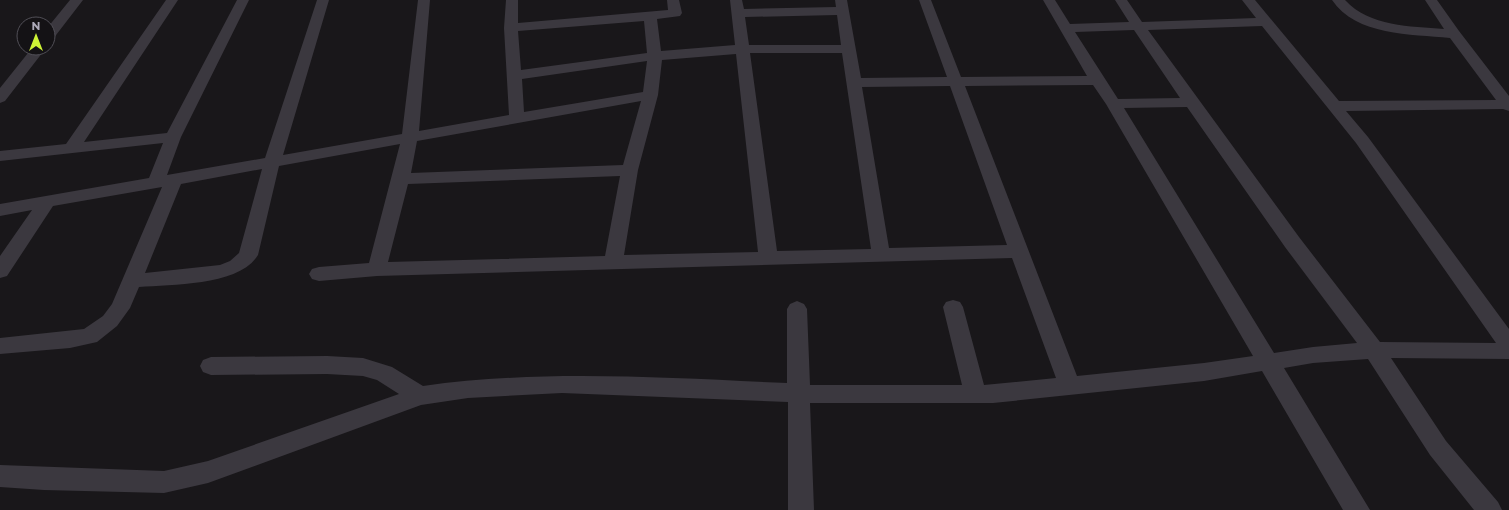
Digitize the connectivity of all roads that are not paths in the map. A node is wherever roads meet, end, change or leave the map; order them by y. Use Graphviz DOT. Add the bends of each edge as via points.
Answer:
graph roads {
  1 [pos="77,0"];
  2 [pos="172,0"];
  3 [pos="243,0"];
  4 [pos="323,0"];
  5 [pos="424,0"];
  6 [pos="512,0"];
  7 [pos="673,0"];
  8 [pos="925,0"];
  9 [pos="1049,0"];
  10 [pos="1121,0"];
  11 [pos="1248,0"];
  12 [pos="1338,0"];
  13 [pos="1431,0"];
  14 [pos="736,6"];
  15 [pos="842,6"];
  16 [pos="650,16"];
  17 [pos="1267,22"];
  18 [pos="56,26"];
  19 [pos="1138,26"];
  20 [pos="510,28"];
  21 [pos="1066,28"];
  22 [pos="1454,34"];
  23 [pos="742,49"];
  24 [pos="848,49"];
  25 [pos="31,56"];
  26 [pos="655,56"];
  27 [pos="515,75"];
  28 [pos="1097,80"];
  29 [pos="955,81"];
  30 [pos="854,83"];
  31 [pos="5,84"];
  32 [pos="650,95"];
  33 [pos="0,98"];
  34 [pos="1192,102"];
  35 [pos="1114,104"];
  36 [pos="1508,105"];
  37 [pos="1335,106"];
  38 [pos="517,119"];
  39 [pos="173,136"];
  40 [pos="410,138"];
  41 [pos="72,147"];
  42 [pos="0,156"];
  43 [pos="272,162"];
  44 [pos="630,170"];
  45 [pos="401,179"];
  46 [pos="165,181"];
  47 [pos="47,202"];
  48 [pos="0,210"];
  49 [pos="1019,250"];
  50 [pos="881,255"];
  51 [pos="768,258"];
  52 [pos="613,262"];
  53 [pos="377,269"];
  54 [pos="0,271"];
  55 [pos="319,274"];
  56 [pos="132,281"];
  57 [pos="953,307"];
  58 [pos="797,309"];
  59 [pos="1509,345"];
  60 [pos="0,346"];
  61 [pos="1374,350"];
  62 [pos="1509,352"];
  63 [pos="1268,362"];
  64 [pos="211,366"];
  65 [pos="1070,387"];
  66 [pos="800,393"];
  67 [pos="975,394"];
  68 [pos="420,396"];
  69 [pos="0,476"];
  70 [pos="801,510"];
  71 [pos="1357,510"];
  72 [pos="1489,510"];
  1 -- 18 [label="street"];
  2 -- 41 [label="street"];
  3 -- 39 [label="street"];
  4 -- 43 [label="street"];
  5 -- 40 [label="street"];
  6 -- 20 [label="street"];
  7 -- 16 [label="street" via="675,13"];
  8 -- 29 [label="street"];
  9 -- 21 [label="street"];
  10 -- 19 [label="street"];
  11 -- 17 [label="street"];
  12 -- 22 [label="street" via="1353,15 1367,22"];
  13 -- 22 [label="street"];
  14 -- 15 [label="street"];
  14 -- 23 [label="street"];
  15 -- 24 [label="street"];
  16 -- 20 [label="street"];
  16 -- 26 [label="street"];
  17 -- 19 [label="street"];
  17 -- 37 [label="street"];
  19 -- 21 [label="street"];
  19 -- 34 [label="street"];
  20 -- 27 [label="street"];
  21 -- 28 [label="street"];
  22 -- 36 [label="street"];
  23 -- 24 [label="street"];
  23 -- 26 [label="street"];
  23 -- 51 [label="street"];
  24 -- 30 [label="street"];
  25 -- 31 [label="street"];
  26 -- 27 [label="street"];
  26 -- 32 [label="street"];
  27 -- 38 [label="street"];
  28 -- 29 [label="street"];
  28 -- 35 [label="street"];
  29 -- 30 [label="street"];
  29 -- 49 [label="street"];
  30 -- 50 [label="street"];
  31 -- 33 [label="street"];
  32 -- 38 [label="street"];
  32 -- 44 [label="street"];
  34 -- 35 [label="street"];
  34 -- 61 [label="street"];
  35 -- 63 [label="street"];
  36 -- 37 [label="street"];
  37 -- 59 [label="street"];
  38 -- 40 [label="street"];
  39 -- 41 [label="street"];
  39 -- 46 [label="street"];
  40 -- 43 [label="street"];
  40 -- 45 [label="street"];
  41 -- 42 [label="street"];
  43 -- 46 [label="street"];
  43 -- 56 [label="street" via="248,255 243,262 222,272"];
  44 -- 45 [label="street"];
  44 -- 52 [label="street"];
  45 -- 53 [label="street"];
  46 -- 47 [label="street"];
  46 -- 56 [label="street"];
  47 -- 48 [label="street"];
  47 -- 54 [label="street"];
  49 -- 50 [label="street"];
  49 -- 65 [label="street"];
  50 -- 51 [label="street"];
  51 -- 52 [label="street"];
  52 -- 53 [label="street"];
  53 -- 55 [label="street"];
  56 -- 60 [label="street" via="120,308 110,321 90,336"];
  57 -- 67 [label="street"];
  58 -- 66 [label="street"];
  61 -- 62 [label="street"];
  61 -- 63 [label="street"];
  61 -- 72 [label="street" via="1438,448"];
  63 -- 65 [label="street"];
  63 -- 71 [label="street"];
  64 -- 68 [label="street" via="362,367 384,373"];
  65 -- 67 [label="street"];
  66 -- 67 [label="street"];
  66 -- 68 [label="street" via="562,384 468,389"];
  66 -- 70 [label="street"];
  68 -- 69 [label="street" via="208,472 164,482"];
}
